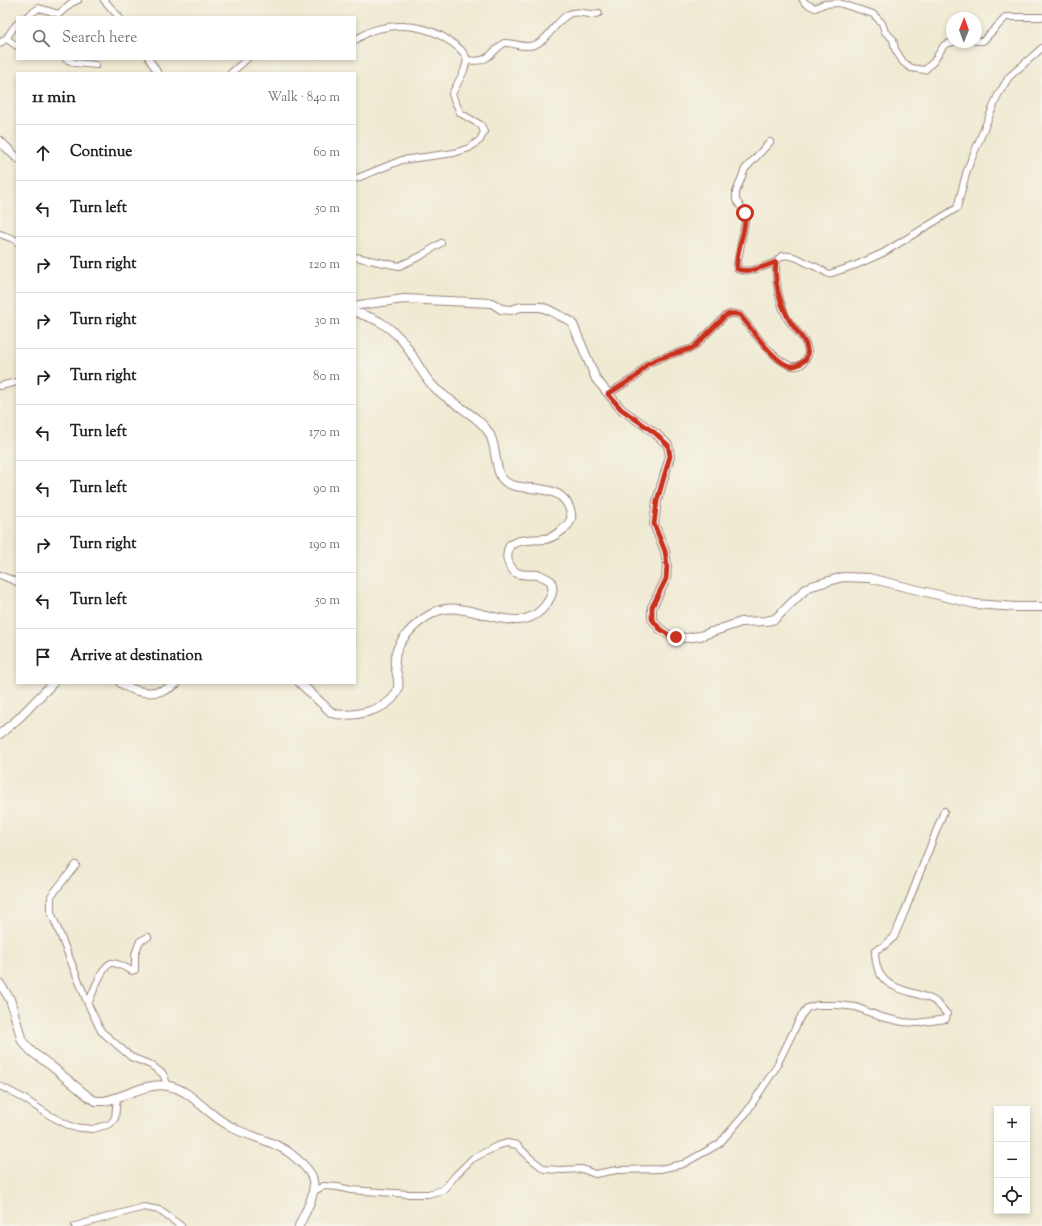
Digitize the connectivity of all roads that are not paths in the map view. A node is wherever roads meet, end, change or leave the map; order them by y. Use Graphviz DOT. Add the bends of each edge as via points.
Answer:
graph roads {
  1 [pos="78,0"];
  2 [pos="104,0"];
  3 [pos="802,0"];
  4 [pos="599,13"];
  5 [pos="27,16"];
  6 [pos="117,16"];
  7 [pos="1042,17"];
  8 [pos="16,25"];
  9 [pos="7,39"];
  10 [pos="356,39"];
  11 [pos="982,41"];
  12 [pos="0,43"];
  13 [pos="946,44"];
  14 [pos="16,45"];
  15 [pos="1042,48"];
  16 [pos="68,60"];
  17 [pos="150,60"];
  18 [pos="247,60"];
  19 [pos="467,60"];
  20 [pos="96,65"];
  21 [pos="157,72"];
  22 [pos="232,72"];
  23 [pos="0,142"];
  24 [pos="770,142"];
  25 [pos="16,157"];
  26 [pos="356,179"];
  27 [pos="0,234"];
  28 [pos="16,240"];
  29 [pos="441,244"];
  30 [pos="356,257"];
  31 [pos="776,262"];
  32 [pos="356,306"];
  33 [pos="356,312"];
  34 [pos="16,382"];
  35 [pos="0,386"];
  36 [pos="608,394"];
  37 [pos="0,575"];
  38 [pos="16,582"];
  39 [pos="1042,606"];
  40 [pos="52,684"];
  41 [pos="123,684"];
  42 [pos="174,684"];
  43 [pos="301,684"];
  44 [pos="0,734"];
  45 [pos="944,811"];
  46 [pos="76,865"];
  47 [pos="148,937"];
  48 [pos="0,984"];
  49 [pos="88,1004"];
  50 [pos="0,1086"];
  51 [pos="168,1086"];
  52 [pos="117,1098"];
  53 [pos="313,1192"];
  54 [pos="75,1226"];
  55 [pos="181,1226"];
  56 [pos="299,1226"];
  1 -- 5 [label="street" via="59,14 39,8"];
  2 -- 6 [label="street"];
  3 -- 13 [label="street" via="815,8 824,4 839,3 874,14 882,23 885,32 893,39 895,50 902,62 911,68 925,70"];
  4 -- 19 [label="street" via="569,13 538,43 527,46 504,43 485,60"];
  7 -- 11 [label="street" via="1006,17"];
  8 -- 9 [label="street"];
  9 -- 12 [label="street"];
  9 -- 14 [label="street"];
  10 -- 19 [label="street" via="373,30 397,26 417,27 439,34 460,48"];
  15 -- 31 [label="street" via="1009,77 998,95 967,170 957,208 883,253 829,274 791,256 779,258"];
  16 -- 20 [label="street"];
  17 -- 21 [label="street"];
  18 -- 22 [label="street"];
  19 -- 26 [label="street" via="452,94 460,113 481,125 484,132 480,140 469,148 454,153 402,160"];
  23 -- 25 [label="main road"];
  24 -- 31 [label="street" via="745,169 736,192 736,200 745,213 746,222 737,269 746,270"];
  27 -- 28 [label="street"];
  29 -- 30 [label="street" via="398,266"];
  31 -- 36 [label="street" via="776,277 782,304 808,351 803,362 793,366 781,362 740,315 735,313 725,316 693,348 647,364 637,376"];
  32 -- 36 [label="main road" via="404,299 492,304 501,309 511,310 541,307 572,322 596,379"];
  33 -- 43 [label="main road" via="379,321 400,338 435,388 484,425 493,441 501,476 506,483 558,494 571,511 571,521 563,530 548,539 521,541 510,546 507,551 508,562 518,574 539,575 551,581 553,588 550,598 536,614 516,621 453,609 434,612 416,626 398,646 394,659 399,679 397,693 387,702 368,712 338,715 332,713"];
  34 -- 35 [label="street"];
  36 -- 39 [label="main road" via="621,409 668,445 670,456 657,501 654,524 665,551 666,579 652,607 652,619 667,634 687,638 741,622 775,620 808,587 843,578 869,578 975,604"];
  37 -- 38 [label="street"];
  40 -- 44 [label="main road"];
  41 -- 42 [label="main road" via="147,692 160,692"];
  45 -- 53 [label="street" via="894,937 875,950 875,961 879,973 889,985 932,1000 947,1014 946,1019 903,1022 856,1007 817,1005 807,1008 775,1069 746,1113 719,1144 683,1164 660,1169 617,1170 595,1174 582,1169 544,1169 517,1146 507,1143 472,1159 443,1190 428,1194 323,1186"];
  46 -- 49 [label="street" via="51,896 51,912"];
  47 -- 49 [label="street" via="140,941 135,954 135,970 116,963 104,967"];
  48 -- 52 [label="main road" via="10,999 22,1041 32,1052 90,1098 100,1102"];
  49 -- 51 [label="street" via="101,1031 131,1057 151,1065 163,1074"];
  50 -- 52 [label="street" via="72,1128 93,1129 110,1124 115,1118"];
  51 -- 52 [label="main road" via="154,1086"];
  51 -- 53 [label="main road" via="193,1098 215,1117 236,1129 286,1150 309,1172"];
  53 -- 56 [label="main road"];
  54 -- 55 [label="street" via="144,1208 159,1210"];
}
